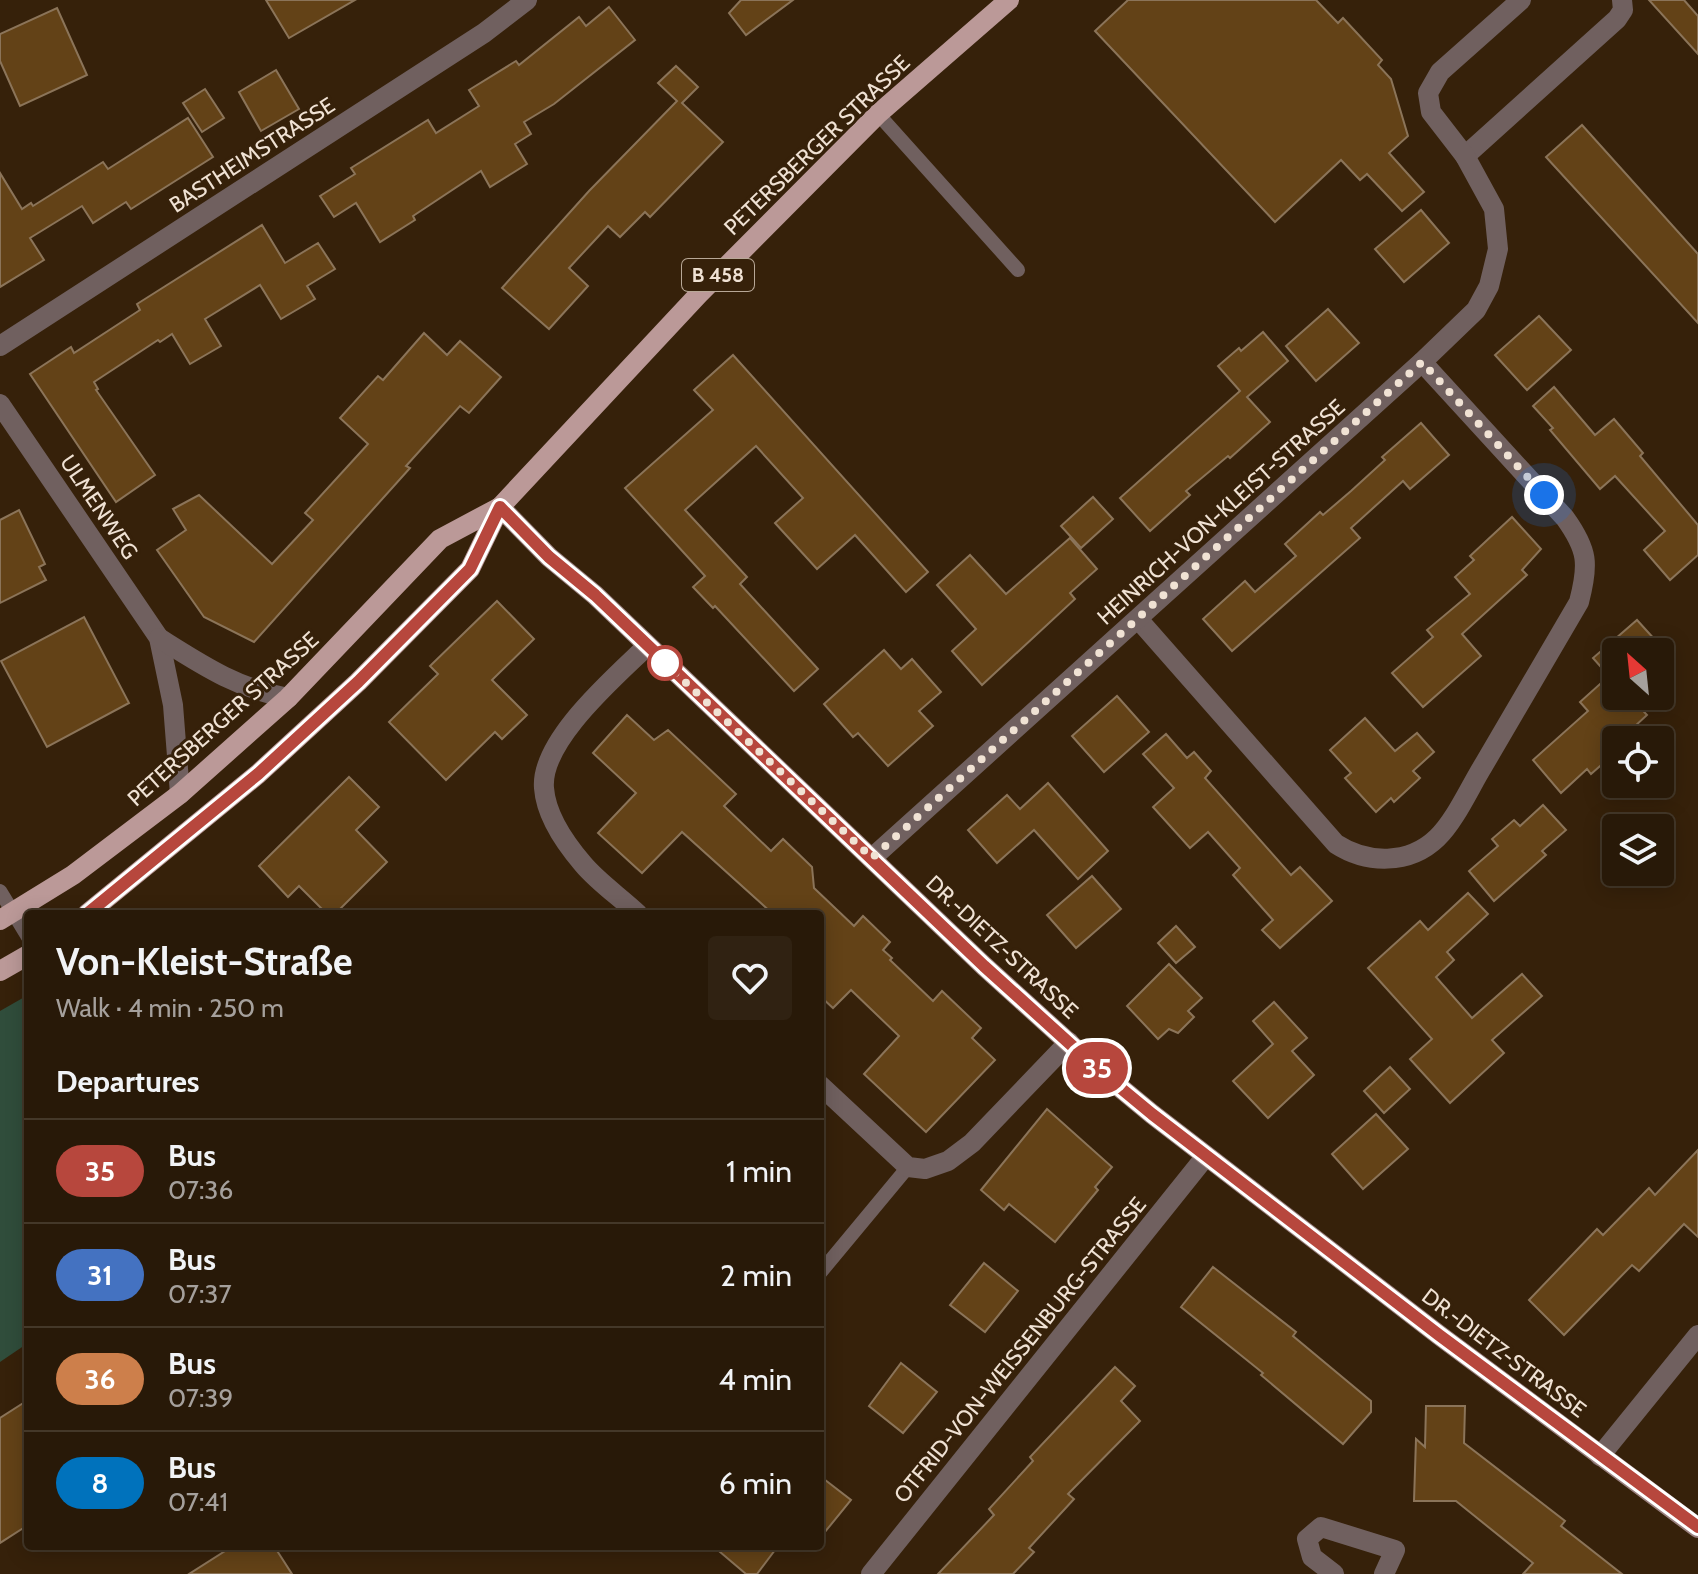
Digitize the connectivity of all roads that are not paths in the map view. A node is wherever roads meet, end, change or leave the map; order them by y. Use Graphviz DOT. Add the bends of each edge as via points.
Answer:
graph roads {
  1 [pos="527,0"];
  2 [pos="1009,0"];
  3 [pos="1521,0"];
  4 [pos="1622,0"];
  5 [pos="878,114"];
  6 [pos="1465,156"];
  7 [pos="1018,270"];
  8 [pos="0,346"];
  9 [pos="1422,362"];
  10 [pos="0,404"];
  11 [pos="500,507"];
  12 [pos="1138,619"];
  13 [pos="159,638"];
  14 [pos="647,646"];
  15 [pos="288,698"];
  16 [pos="180,794"];
  17 [pos="872,858"];
  18 [pos="0,891"];
  19 [pos="92,910"];
  20 [pos="634,910"];
  21 [pos="7,916"];
  22 [pos="24,933"];
  23 [pos="24,957"];
  24 [pos="0,971"];
  25 [pos="1069,1042"];
  26 [pos="824,1089"];
  27 [pos="1206,1156"];
  28 [pos="908,1167"];
  29 [pos="824,1268"];
  30 [pos="1698,1335"];
  31 [pos="1600,1456"];
  32 [pos="1698,1528"];
  33 [pos="871,1574"];
  34 [pos="1334,1574"];
  35 [pos="1384,1574"];
  1 -- 8 [label="street, BASTHEIMSTRASSE"];
  2 -- 5 [label="main road, PETERSBERGER STRASSE / B 458"];
  3 -- 6 [label="street, HEINRICH-VON-KLEIST-STRASSE" via="1440,72 1428,93 1431,112"];
  4 -- 6 [label="street" via="1617,19"];
  5 -- 7 [label="lane"];
  5 -- 11 [label="main road, PETERSBERGER STRASSE / B 458" via="699,294"];
  6 -- 9 [label="street, HEINRICH-VON-KLEIST-STRASSE" via="1494,209 1494,269 1476,310"];
  9 -- 12 [label="street, HEINRICH-VON-KLEIST-STRASSE"];
  9 -- 12 [label="street" via="1565,518 1587,564 1579,602 1438,838 1385,860 1350,853 1336,844"];
  10 -- 13 [label="street, ULMENWEG"];
  11 -- 14 [label="main road, DR.-DIETZ-STRASSE"];
  11 -- 15 [label="main road, PETERSBERGER STRASSE / B 458" via="440,539"];
  11 -- 19 [label="main road, PETERSBERGER STRASSE / B 458" via="470,569 358,682 258,774"];
  12 -- 17 [label="street, HEINRICH-VON-KLEIST-STRASSE"];
  13 -- 15 [label="street, ULMENWEG" via="231,682"];
  13 -- 16 [label="street, ULMENWEG" via="173,705"];
  14 -- 17 [label="main road, DR.-DIETZ-STRASSE"];
  14 -- 20 [label="street" via="563,733 546,765 544,788 554,823 584,865"];
  15 -- 16 [label="main road, PETERSBERGER STRASSE / B 458"];
  16 -- 21 [label="main road, PETERSBERGER STRASSE / B 458" via="73,875"];
  17 -- 25 [label="main road, DR.-DIETZ-STRASSE"];
  18 -- 21 [label="lane"];
  21 -- 22 [label="lane"];
  23 -- 24 [label="main road"];
  25 -- 27 [label="main road, DR.-DIETZ-STRASSE"];
  25 -- 28 [label="street" via="972,1143 948,1161 925,1169"];
  26 -- 28 [label="street"];
  27 -- 31 [label="main road, DR.-DIETZ-STRASSE"];
  27 -- 33 [label="street, OTFRID-VON-WEISSENBURG-STRASSE"];
  28 -- 29 [label="lane"];
  30 -- 31 [label="street"];
  31 -- 32 [label="main road, DR.-DIETZ-STRASSE"];
  34 -- 35 [label="street" via="1312,1557 1307,1539 1321,1527 1395,1550"];
}
